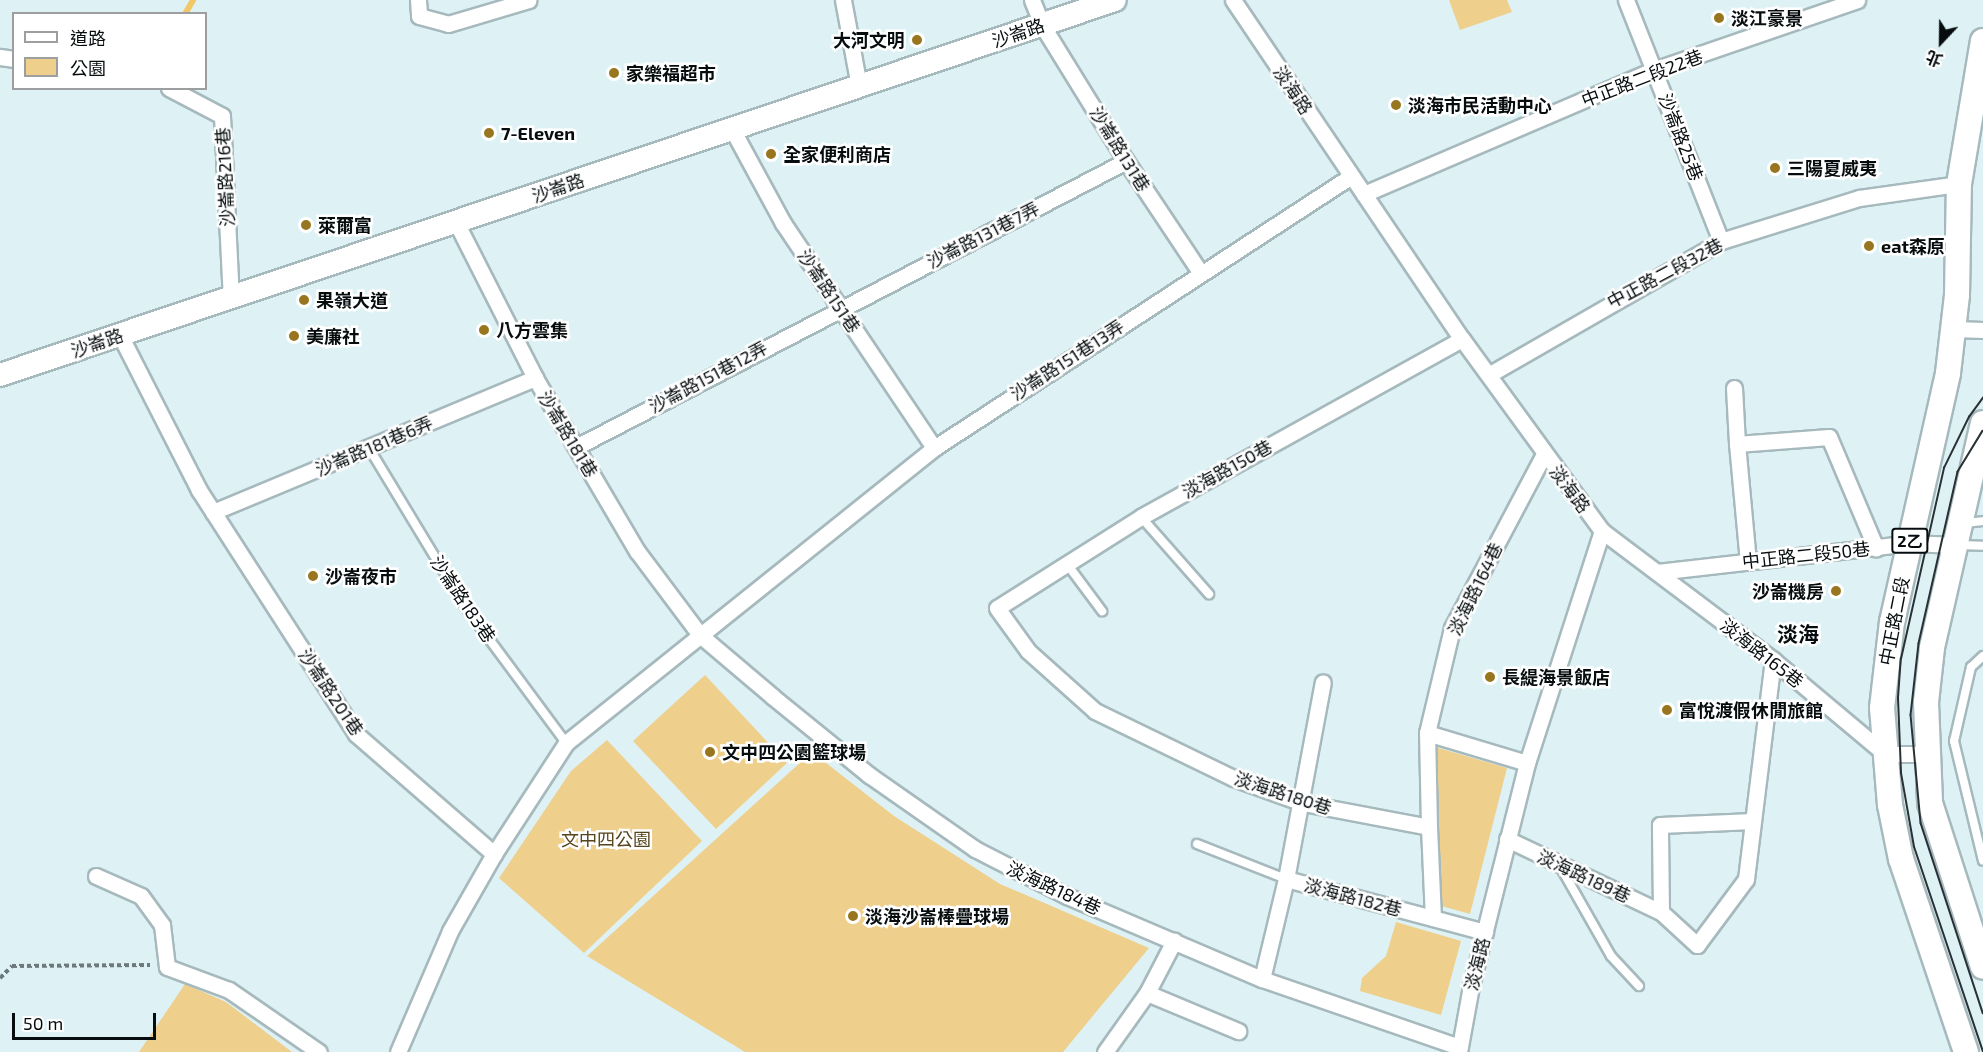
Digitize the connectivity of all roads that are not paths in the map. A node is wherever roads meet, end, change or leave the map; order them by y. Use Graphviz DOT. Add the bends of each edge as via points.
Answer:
graph roads {
  1 [pos="418,0"];
  2 [pos="529,0"];
  3 [pos="843,0"];
  4 [pos="1032,0"];
  5 [pos="1115,0"];
  6 [pos="1233,0"];
  7 [pos="1626,0"];
  8 [pos="1857,0"];
  9 [pos="1042,25"];
  10 [pos="1983,41"];
  11 [pos="1654,70"];
  12 [pos="859,86"];
  13 [pos="173,90"];
  14 [pos="732,129"];
  15 [pos="1126,161"];
  16 [pos="1351,176"];
  17 [pos="1959,184"];
  18 [pos="1364,194"];
  19 [pos="456,222"];
  20 [pos="1721,242"];
  21 [pos="1200,272"];
  22 [pos="231,297"];
  23 [pos="840,308"];
  24 [pos="1954,329"];
  25 [pos="1983,330"];
  26 [pos="120,335"];
  27 [pos="1462,339"];
  28 [pos="1490,374"];
  29 [pos="0,375"];
  30 [pos="535,378"];
  31 [pos="1734,388"];
  32 [pos="1983,423"];
  33 [pos="1737,444"];
  34 [pos="576,447"];
  35 [pos="369,448"];
  36 [pos="934,448"];
  37 [pos="1544,454"];
  38 [pos="213,512"];
  39 [pos="1141,517"];
  40 [pos="1967,530"];
  41 [pos="1602,531"];
  42 [pos="1910,543"];
  43 [pos="1983,546"];
  44 [pos="1876,548"];
  45 [pos="1748,562"];
  46 [pos="1067,564"];
  47 [pos="1657,572"];
  48 [pos="1209,594"];
  49 [pos="997,608"];
  50 [pos="1102,611"];
  51 [pos="700,635"];
  52 [pos="1983,656"];
  53 [pos="1773,660"];
  54 [pos="1323,682"];
  55 [pos="1427,733"];
  56 [pos="566,743"];
  57 [pos="1885,754"];
  58 [pos="1927,754"];
  59 [pos="1527,763"];
  60 [pos="1303,803"];
  61 [pos="1753,821"];
  62 [pos="1429,827"];
  63 [pos="1508,839"];
  64 [pos="1197,843"];
  65 [pos="494,854"];
  66 [pos="1983,861"];
  67 [pos="1561,868"];
  68 [pos="96,876"];
  69 [pos="1286,879"];
  70 [pos="1661,912"];
  71 [pos="1433,918"];
  72 [pos="1485,932"];
  73 [pos="1174,941"];
  74 [pos="1983,967"];
  75 [pos="1262,979"];
  76 [pos="1639,986"];
  77 [pos="1147,993"];
  78 [pos="1238,1031"];
  79 [pos="1460,1050"];
  80 [pos="319,1052"];
  81 [pos="398,1052"];
  82 [pos="1105,1052"];
  83 [pos="1966,1052"];
  1 -- 2 [label="street" via="419,16 447,24"];
  3 -- 12 [label="street"];
  4 -- 9 [label="street, 沙崙路131巷"];
  5 -- 9 [label="street, 沙崙路"];
  6 -- 16 [label="street, 淡海路"];
  7 -- 11 [label="street, 沙崙路25巷"];
  8 -- 11 [label="street, 中正路二段22巷"];
  9 -- 12 [label="street, 沙崙路"];
  9 -- 15 [label="street, 沙崙路131巷"];
  10 -- 17 [label="main road, 中正路二段 / 2乙"];
  11 -- 18 [label="street, 中正路二段22巷"];
  11 -- 20 [label="street, 沙崙路25巷"];
  12 -- 14 [label="street, 沙崙路"];
  13 -- 22 [label="street, 沙崙路216巷" via="222,116"];
  14 -- 19 [label="street, 沙崙路"];
  14 -- 23 [label="street, 沙崙路151巷" via="783,223"];
  15 -- 21 [label="street, 沙崙路131巷"];
  15 -- 23 [label="street, 沙崙路131巷7弄"];
  16 -- 18 [label="street, 淡海路"];
  16 -- 21 [label="street, 沙崙路151巷13弄"];
  17 -- 20 [label="street, 中正路二段32巷" via="1859,198"];
  17 -- 24 [label="main road, 中正路二段 / 2乙"];
  18 -- 27 [label="street, 淡海路"];
  19 -- 22 [label="street, 沙崙路"];
  19 -- 30 [label="street, 沙崙路181巷"];
  20 -- 28 [label="street, 中正路二段32巷"];
  21 -- 36 [label="street, 沙崙路151巷13弄"];
  22 -- 26 [label="street, 沙崙路"];
  23 -- 34 [label="street, 沙崙路151巷12弄"];
  23 -- 36 [label="street, 沙崙路151巷"];
  24 -- 25 [label="street"];
  24 -- 42 [label="main road, 中正路二段 / 2乙"];
  26 -- 29 [label="street, 沙崙路"];
  26 -- 38 [label="street, 沙崙路201巷"];
  27 -- 28 [label="street, 淡海路"];
  27 -- 39 [label="street, 淡海路150巷"];
  28 -- 37 [label="street, 淡海路"];
  30 -- 34 [label="street, 沙崙路181巷"];
  30 -- 35 [label="street, 沙崙路181巷6弄"];
  31 -- 33 [label="street"];
  32 -- 40 [label="main road, 2乙"];
  33 -- 44 [label="street" via="1829,437"];
  33 -- 45 [label="street"];
  34 -- 51 [label="street, 沙崙路181巷" via="637,551"];
  35 -- 38 [label="street, 沙崙路181巷6弄"];
  35 -- 56 [label="lane, 沙崙路183巷" via="464,605"];
  36 -- 51 [label="street"];
  37 -- 41 [label="street, 淡海路"];
  37 -- 55 [label="street, 淡海路164巷" via="1452,628"];
  38 -- 65 [label="street, 沙崙路201巷" via="356,734"];
  39 -- 46 [label="street, 淡海路150巷"];
  39 -- 48 [label="lane"];
  40 -- 42 [label="street, 中正路二段50巷"];
  40 -- 43 [label="lane"];
  40 -- 58 [label="main road, 2乙" via="1927,676"];
  41 -- 47 [label="street, 淡海路165巷"];
  41 -- 59 [label="street, 淡海路"];
  42 -- 44 [label="street, 中正路二段50巷"];
  42 -- 57 [label="main road, 中正路二段 / 2乙" via="1885,663"];
  44 -- 45 [label="street, 中正路二段50巷"];
  45 -- 47 [label="street, 中正路二段50巷"];
  46 -- 49 [label="street, 淡海路150巷"];
  46 -- 50 [label="lane"];
  47 -- 53 [label="street, 淡海路165巷"];
  49 -- 60 [label="street, 淡海路180巷" via="1028,651 1095,711 1233,778"];
  51 -- 56 [label="street"];
  51 -- 73 [label="street, 淡海路184巷" via="868,775 975,849 1067,896"];
  52 -- 66 [label="lane" via="1971,667 1954,741"];
  53 -- 57 [label="street, 淡海路165巷"];
  53 -- 61 [label="street, 淡海路189巷"];
  54 -- 60 [label="street"];
  55 -- 59 [label="street"];
  55 -- 62 [label="street"];
  56 -- 65 [label="street"];
  57 -- 58 [label="street"];
  57 -- 83 [label="main road, 中正路二段 / 2乙" via="1900,859"];
  58 -- 74 [label="main road, 2乙" via="1930,803 1940,842"];
  59 -- 63 [label="street, 淡海路"];
  60 -- 62 [label="street, 淡海路180巷"];
  60 -- 69 [label="street"];
  61 -- 70 [label="street, 淡海路189巷" via="1660,825"];
  61 -- 70 [label="street, 淡海路189巷" via="1746,879 1697,945"];
  62 -- 71 [label="street"];
  63 -- 67 [label="street, 淡海路189巷"];
  63 -- 72 [label="street, 淡海路"];
  64 -- 69 [label="lane"];
  65 -- 81 [label="street" via="450,931"];
  67 -- 70 [label="street, 淡海路189巷"];
  67 -- 76 [label="lane" via="1611,956"];
  68 -- 80 [label="street" via="141,896 162,925 167,967 228,990"];
  69 -- 71 [label="street, 淡海路182巷"];
  69 -- 75 [label="street, 淡海路182巷"];
  71 -- 72 [label="street, 淡海路182巷"];
  72 -- 79 [label="street, 淡海路"];
  73 -- 75 [label="street, 淡海路184巷"];
  73 -- 77 [label="street"];
  75 -- 79 [label="street, 淡海路184巷"];
  77 -- 78 [label="street"];
  77 -- 82 [label="street"];
}
